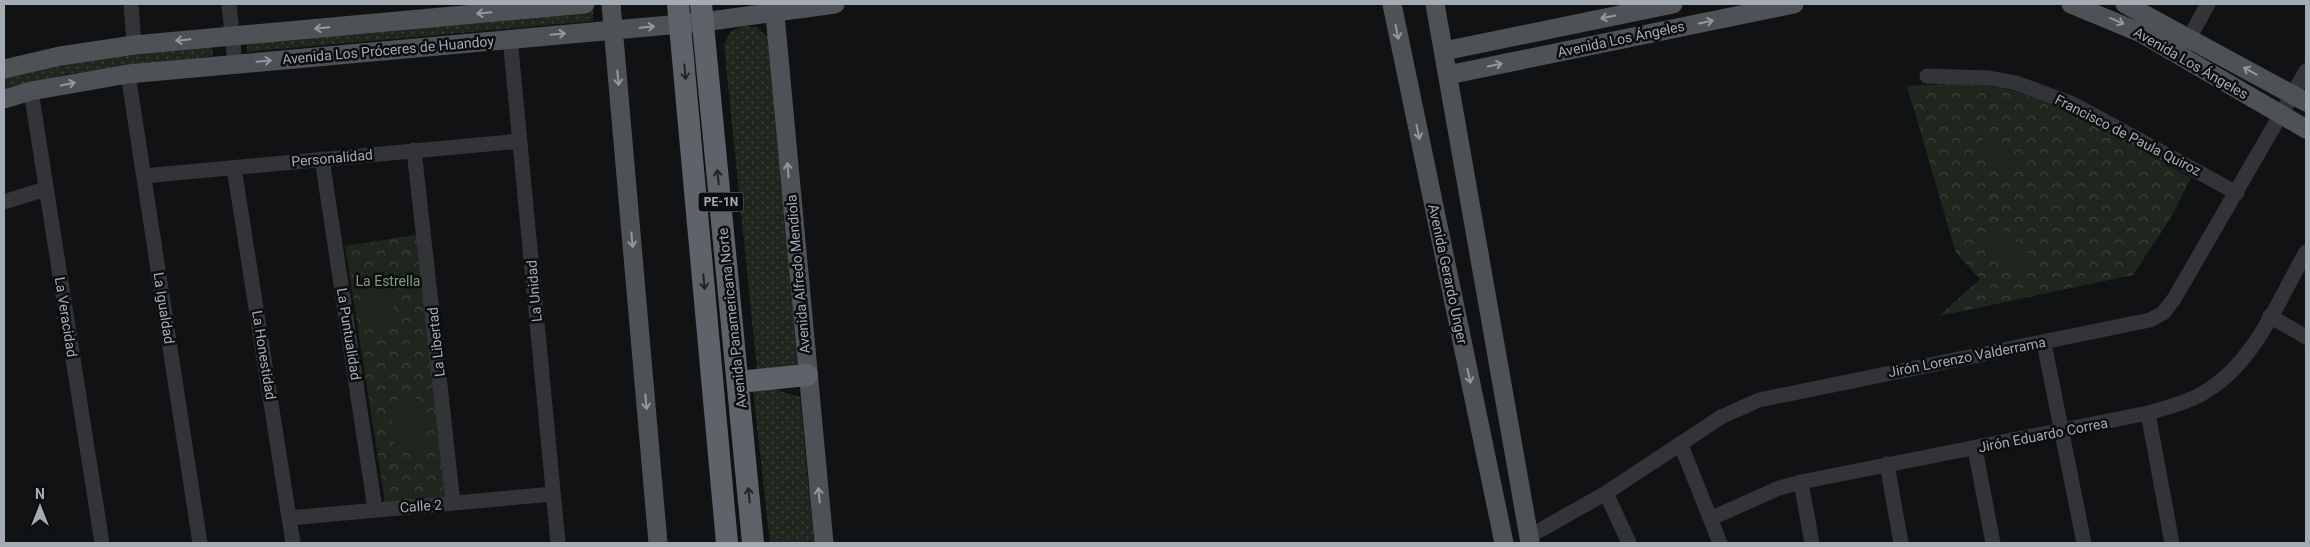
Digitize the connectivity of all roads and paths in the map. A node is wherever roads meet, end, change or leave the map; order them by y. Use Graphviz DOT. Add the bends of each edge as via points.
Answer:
graph roads {
  1 [pos="131,4"];
  2 [pos="229,4"];
  3 [pos="585,4"];
  4 [pos="611,4"];
  5 [pos="745,4"];
  6 [pos="835,4"];
  7 [pos="1392,4"];
  8 [pos="1435,4"];
  9 [pos="1673,4"];
  10 [pos="1794,4"];
  11 [pos="2071,4"];
  12 [pos="2125,4"];
  13 [pos="2208,4"];
  14 [pos="509,7"];
  15 [pos="774,7"];
  16 [pos="1636,8"];
  17 [pos="702,13"];
  18 [pos="679,14"];
  19 [pos="614,30"];
  20 [pos="1648,33"];
  21 [pos="1526,34"];
  22 [pos="232,36"];
  23 [pos="510,38"];
  24 [pos="2189,38"];
  25 [pos="134,45"];
  26 [pos="1444,51"];
  27 [pos="2180,56"];
  28 [pos="1530,58"];
  29 [pos="235,64"];
  30 [pos="4,69"];
  31 [pos="2306,72"];
  32 [pos="128,74"];
  33 [pos="1448,75"];
  34 [pos="1927,76"];
  35 [pos="31,91"];
  36 [pos="2300,98"];
  37 [pos="4,99"];
  38 [pos="2281,115"];
  39 [pos="2306,129"];
  40 [pos="520,140"];
  41 [pos="414,150"];
  42 [pos="322,159"];
  43 [pos="234,168"];
  44 [pos="144,176"];
  45 [pos="45,189"];
  46 [pos="2237,192"];
  47 [pos="4,202"];
  48 [pos="2306,252"];
  49 [pos="2270,316"];
  50 [pos="2306,337"];
  51 [pos="2044,343"];
  52 [pos="807,375"];
  53 [pos="739,382"];
  54 [pos="2148,413"];
  55 [pos="2062,432"];
  56 [pos="1681,444"];
  57 [pos="1975,449"];
  58 [pos="1887,464"];
  59 [pos="1801,482"];
  60 [pos="1606,493"];
  61 [pos="553,494"];
  62 [pos="454,503"];
  63 [pos="376,509"];
  64 [pos="289,518"];
  65 [pos="1712,518"];
  66 [pos="1529,540"];
  67 [pos="102,543"];
  68 [pos="200,543"];
  69 [pos="292,543"];
  70 [pos="558,543"];
  71 [pos="658,543"];
  72 [pos="727,543"];
  73 [pos="753,543"];
  74 [pos="824,543"];
  75 [pos="1504,543"];
  76 [pos="1629,543"];
  77 [pos="1720,543"];
  78 [pos="1812,543"];
  79 [pos="1901,543"];
  80 [pos="1993,543"];
  81 [pos="2084,543"];
  82 [pos="2172,543"];
  1 -- 25 [label="street"];
  2 -- 22 [label="street"];
  3 -- 14 [label="main road, Avenida Los Próceres de Huandoy"];
  4 -- 19 [label="main road"];
  5 -- 15 [label="main road, Avenida Los Próceres de Huandoy"];
  6 -- 15 [label="main road, Avenida Los Próceres de Huandoy"];
  7 -- 75 [label="main road, Avenida Gerardo Unger, one-way"];
  8 -- 26 [label="main road"];
  9 -- 16 [label="main road, Avenida Los Ángeles"];
  20 -- 10 [label="main road, Avenida Los Ángeles, one-way"];
  11 -- 27 [label="main road, Avenida Los Ángeles, one-way" via="2141,33"];
  12 -- 24 [label="main road, Avenida Los Ángeles"];
  13 -- 24 [label="street"];
  14 -- 22 [label="main road, Avenida Los Próceres de Huandoy, one-way"];
  15 -- 17 [label="main road, Avenida Los Próceres de Huandoy"];
  52 -- 15 [label="main road, Avenida Alfredo Mendiola, one-way"];
  16 -- 20 [label="street"];
  16 -- 21 [label="main road, Avenida Los Ángeles, one-way"];
  17 -- 18 [label="main road, Avenida Los Próceres de Huandoy"];
  53 -- 17 [label="highway, Avenida Panamericana Norte / PE-1N, one-way"];
  19 -- 18 [label="main road, Avenida Los Próceres de Huandoy, one-way"];
  18 -- 72 [label="highway, Avenida Panamericana Norte / PE-1N, one-way"];
  23 -- 19 [label="main road, Avenida Los Próceres de Huandoy, one-way"];
  19 -- 71 [label="main road, one-way"];
  20 -- 28 [label="main road, Avenida Los Ángeles"];
  21 -- 26 [label="main road, Avenida Los Ángeles"];
  21 -- 28 [label="main road"];
  22 -- 25 [label="main road, Avenida Los Próceres de Huandoy, one-way"];
  22 -- 29 [label="street"];
  29 -- 23 [label="main road, Avenida Los Próceres de Huandoy, one-way"];
  23 -- 40 [label="street, La Unidad"];
  24 -- 27 [label="street"];
  36 -- 24 [label="main road, Avenida Los Ángeles, one-way"];
  25 -- 30 [label="main road, Avenida Los Próceres de Huandoy" via="60,56"];
  26 -- 33 [label="main road"];
  27 -- 38 [label="main road, Avenida Los Ángeles"];
  33 -- 28 [label="main road, Avenida Los Ángeles, one-way"];
  29 -- 32 [label="main road, Avenida Los Próceres de Huandoy"];
  31 -- 36 [label="street, Jirón Lorenzo Valderrama"];
  35 -- 32 [label="main road, Avenida Los Próceres de Huandoy, one-way"];
  32 -- 44 [label="street, La Igualdad"];
  33 -- 66 [label="main road"];
  34 -- 46 [label="street, Francisco de Paula Quiroz" via="1989,78 2016,83 2073,104"];
  35 -- 37 [label="main road, Avenida Los Próceres de Huandoy"];
  35 -- 45 [label="street, La Veracidad"];
  36 -- 38 [label="street, Jirón Lorenzo Valderrama"];
  38 -- 39 [label="main road, Avenida Los Ángeles"];
  38 -- 46 [label="street, Jirón Lorenzo Valderrama"];
  40 -- 41 [label="street, Personalidad"];
  40 -- 61 [label="street, La Unidad"];
  41 -- 42 [label="street, Personalidad"];
  41 -- 62 [label="street, La Libertad"];
  42 -- 43 [label="street, Personalidad"];
  42 -- 63 [label="street, La Puntualidad"];
  43 -- 44 [label="street, Personalidad"];
  43 -- 64 [label="street, La Honestidad"];
  44 -- 68 [label="street, La Igualdad"];
  45 -- 47 [label="street"];
  45 -- 67 [label="street, La Veracidad"];
  46 -- 51 [label="street, Jirón Lorenzo Valderrama" via="2174,299 2163,312 2150,320"];
  48 -- 49 [label="street, Jirón Eduardo Correa"];
  49 -- 50 [label="street"];
  49 -- 54 [label="street, Jirón Eduardo Correa" via="2252,348 2221,381 2187,401"];
  51 -- 55 [label="street"];
  51 -- 56 [label="street, Jirón Lorenzo Valderrama" via="1774,395 1722,417"];
  52 -- 53 [label="highway"];
  74 -- 52 [label="main road, Avenida Alfredo Mendiola, one-way"];
  73 -- 53 [label="highway, Avenida Panamericana Norte / PE-1N, one-way"];
  54 -- 55 [label="street, Jirón Eduardo Correa"];
  54 -- 82 [label="street"];
  55 -- 57 [label="street, Jirón Eduardo Correa"];
  55 -- 81 [label="street"];
  56 -- 60 [label="street, Jirón Lorenzo Valderrama"];
  56 -- 65 [label="street"];
  57 -- 58 [label="street, Jirón Eduardo Correa"];
  57 -- 80 [label="street"];
  58 -- 59 [label="street, Jirón Eduardo Correa"];
  58 -- 79 [label="street"];
  59 -- 65 [label="street, Jirón Eduardo Correa" via="1779,488"];
  59 -- 78 [label="street"];
  60 -- 66 [label="street, Jirón Lorenzo Valderrama"];
  60 -- 76 [label="street"];
  61 -- 62 [label="street, Calle 2"];
  61 -- 70 [label="street, La Unidad"];
  62 -- 63 [label="street, Calle 2"];
  63 -- 64 [label="street, Calle 2"];
  64 -- 69 [label="street, La Honestidad"];
  65 -- 77 [label="street"];
}
